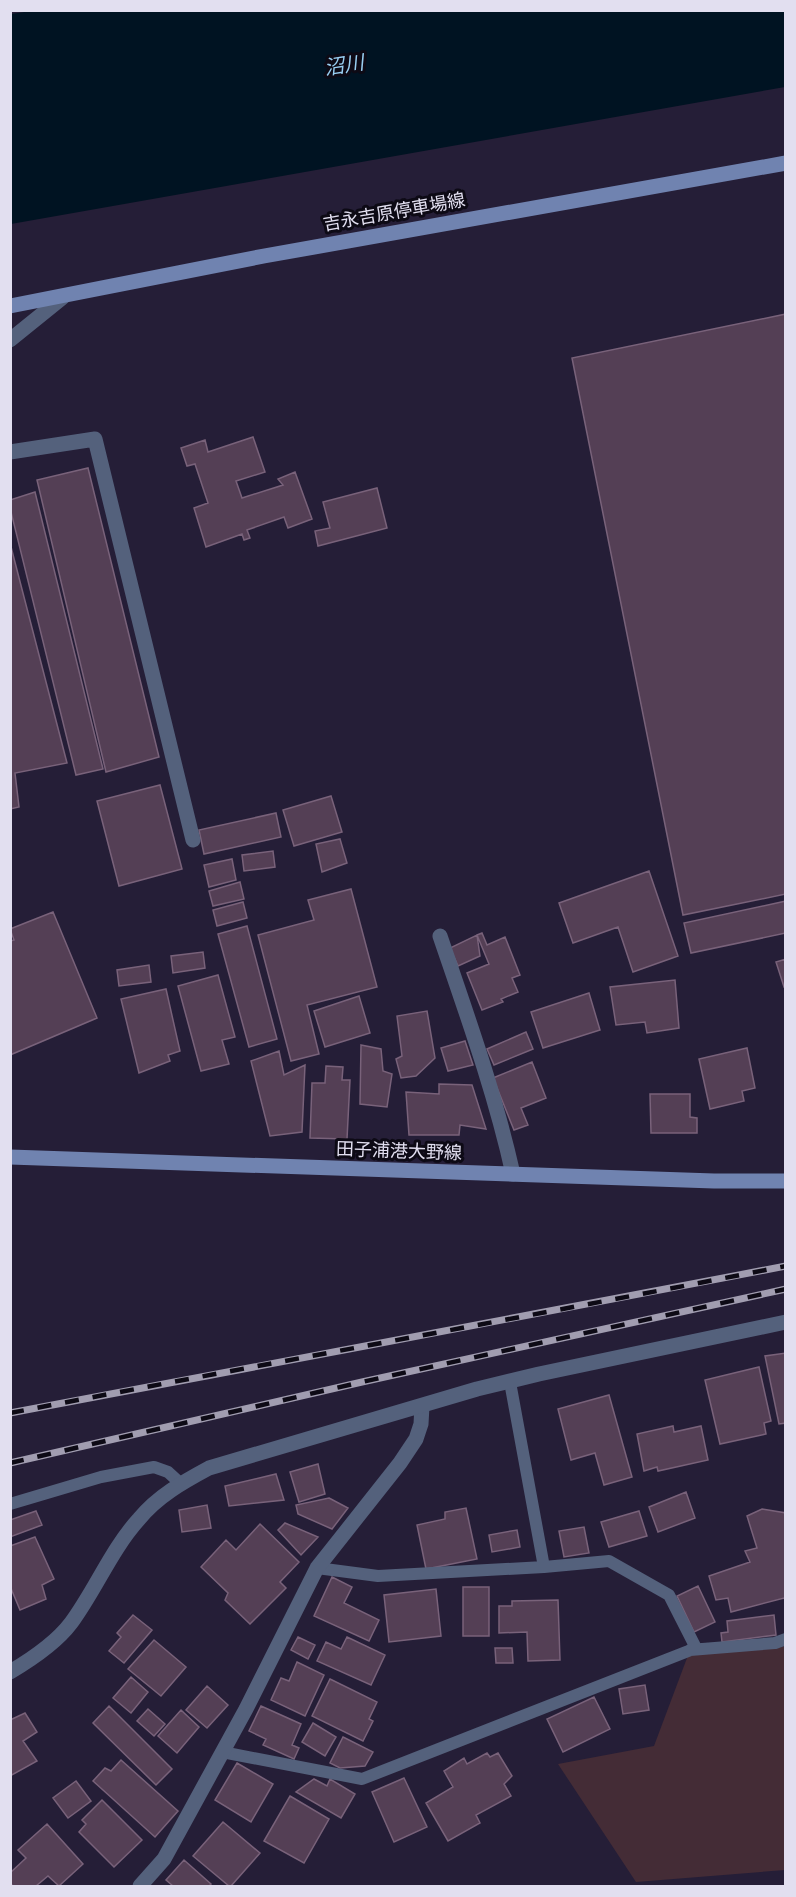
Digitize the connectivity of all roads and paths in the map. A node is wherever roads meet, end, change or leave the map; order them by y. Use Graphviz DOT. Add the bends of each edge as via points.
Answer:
graph roads {
  1 [pos="786,163"];
  2 [pos="62,297"];
  3 [pos="10,306"];
  4 [pos="10,340"];
  5 [pos="10,452"];
  6 [pos="193,840"];
  7 [pos="440,936"];
  8 [pos="10,1157"];
  9 [pos="513,1174"];
  10 [pos="786,1181"];
  11 [pos="786,1322"];
  12 [pos="510,1382"];
  13 [pos="422,1406"];
  14 [pos="180,1483"];
  15 [pos="10,1504"];
  16 [pos="544,1567"];
  17 [pos="317,1568"];
  18 [pos="786,1639"];
  19 [pos="690,1650"];
  20 [pos="10,1672"];
  21 [pos="222,1752"];
  22 [pos="140,1887"];
  1 -- 2 [label="main road, 吉永吉原停車場線" via="264,256"];
  2 -- 3 [label="main road, 吉永吉原停車場線"];
  2 -- 4 [label="street"];
  5 -- 6 [label="street" via="95,439"];
  7 -- 9 [label="street" via="485,1065"];
  8 -- 9 [label="main road, 田子浦港大野線"];
  9 -- 10 [label="main road, 田子浦港大野線"];
  11 -- 12 [label="street"];
  12 -- 13 [label="street"];
  12 -- 16 [label="lane"];
  13 -- 14 [label="street" via="209,1468"];
  13 -- 17 [label="street" via="416,1439"];
  14 -- 15 [label="lane" via="168,1472 154,1467 101,1477"];
  14 -- 20 [label="street" via="154,1503 124,1537 70,1624 39,1653"];
  16 -- 17 [label="lane" via="378,1576"];
  16 -- 19 [label="lane" via="609,1561 669,1594 696,1648"];
  17 -- 21 [label="street"];
  18 -- 19 [label="lane"];
  19 -- 21 [label="lane" via="362,1779"];
  21 -- 22 [label="street" via="164,1859"];
}
